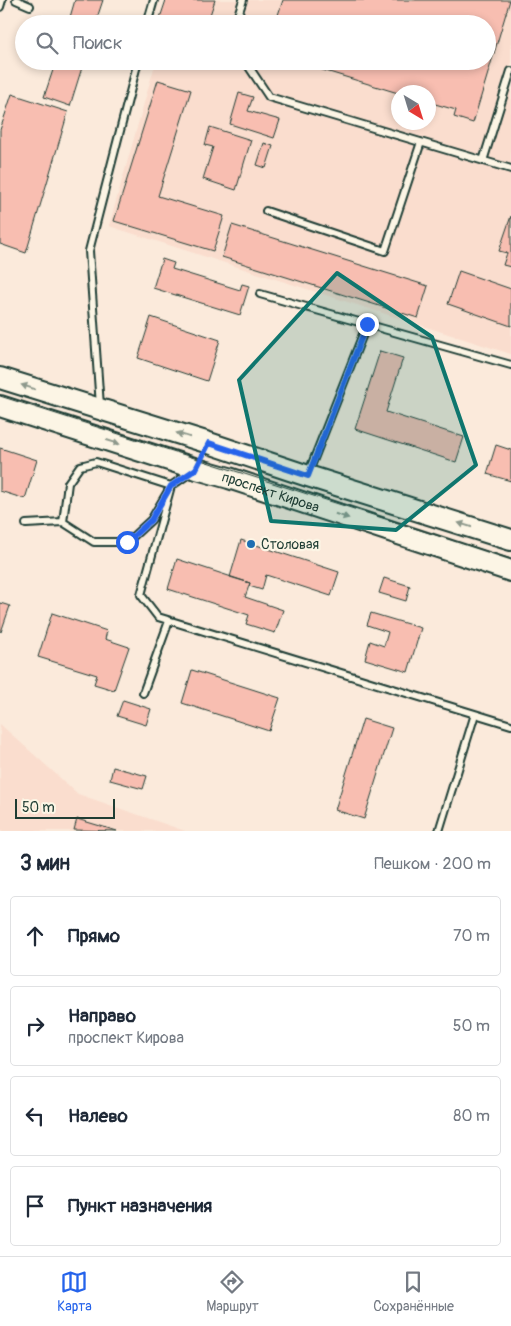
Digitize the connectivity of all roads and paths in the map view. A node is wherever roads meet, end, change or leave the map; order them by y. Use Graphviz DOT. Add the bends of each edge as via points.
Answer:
graph roads {
  1 [pos="2,0"];
  2 [pos="16,0"];
  3 [pos="154,0"];
  4 [pos="243,0"];
  5 [pos="30,6"];
  6 [pos="0,7"];
  7 [pos="150,15"];
  8 [pos="238,15"];
  9 [pos="136,70"];
  10 [pos="251,70"];
  11 [pos="511,71"];
  12 [pos="421,142"];
  13 [pos="483,161"];
  14 [pos="511,169"];
  15 [pos="266,211"];
  16 [pos="260,294"];
  17 [pos="367,324"];
  18 [pos="511,365"];
  19 [pos="0,378"];
  20 [pos="0,406"];
  21 [pos="100,410"];
  22 [pos="91,434"];
  23 [pos="209,443"];
  24 [pos="196,469"];
  25 [pos="308,476"];
  26 [pos="171,486"];
  27 [pos="63,522"];
  28 [pos="26,524"];
  29 [pos="511,540"];
  30 [pos="511,570"];
  31 [pos="169,621"];
  32 [pos="143,693"];
  33 [pos="475,714"];
  34 [pos="511,724"];
  35 [pos="439,831"];
  1 -- 6 [label="lane"];
  2 -- 5 [label="lane"];
  3 -- 7 [label="lane"];
  4 -- 8 [label="lane"];
  9 -- 21 [label="lane" via="89,252"];
  10 -- 12 [label="lane" via="269,97"];
  11 -- 13 [label="lane"];
  12 -- 13 [label="lane"];
  12 -- 15 [label="lane" via="385,251"];
  13 -- 14 [label="lane"];
  16 -- 17 [label="lane"];
  17 -- 18 [label="lane"];
  17 -- 25 [label="lane"];
  21 -- 19 [label="main road, проспект Кирова, one-way"];
  20 -- 22 [label="main road, проспект Кирова"];
  21 -- 22 [label="main road"];
  23 -- 21 [label="main road, проспект Кирова, one-way"];
  22 -- 24 [label="main road, проспект Кирова, one-way"];
  23 -- 24 [label="main road"];
  23 -- 25 [label="main road, проспект Кирова"];
  24 -- 26 [label="lane"];
  24 -- 30 [label="main road, проспект Кирова, one-way"];
  29 -- 25 [label="main road, проспект Кирова, one-way"];
  26 -- 27 [label="lane" via="151,520 127,542 94,542"];
  26 -- 27 [label="lane" via="96,462 80,466 68,483"];
  26 -- 31 [label="lane" via="141,595 158,617"];
  27 -- 28 [label="lane"];
  31 -- 32 [label="lane"];
  31 -- 33 [label="lane"];
  33 -- 34 [label="lane"];
  33 -- 35 [label="lane"];
}
